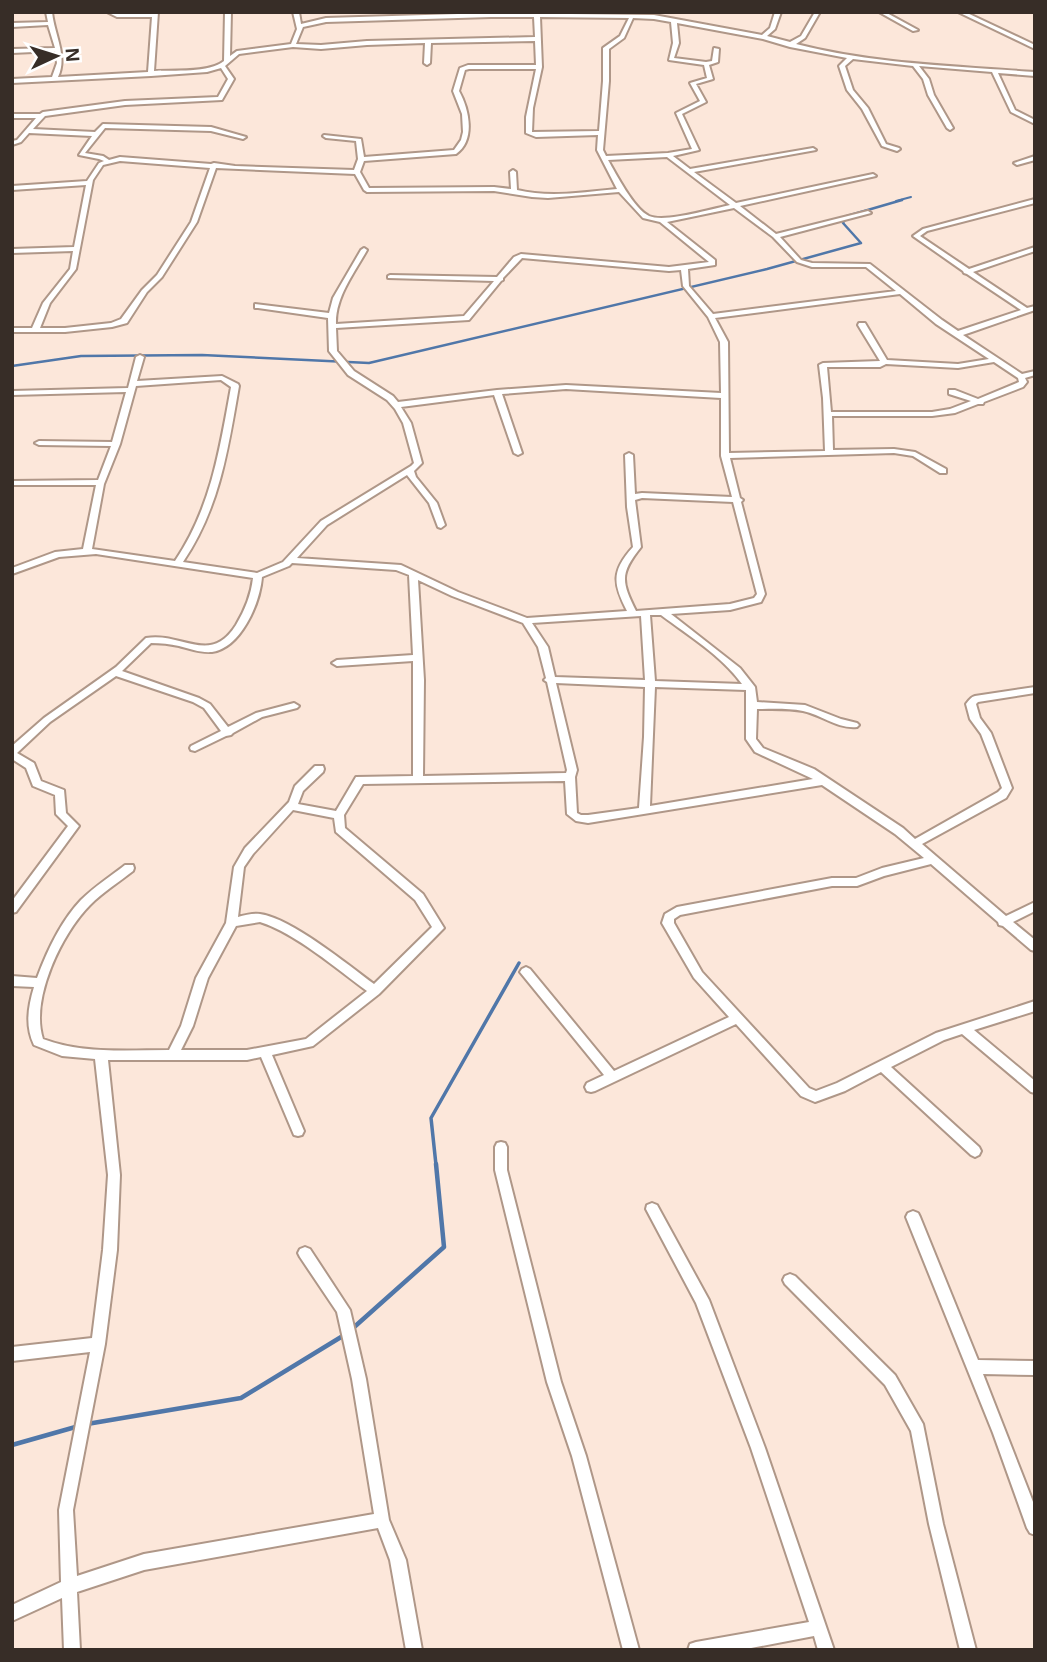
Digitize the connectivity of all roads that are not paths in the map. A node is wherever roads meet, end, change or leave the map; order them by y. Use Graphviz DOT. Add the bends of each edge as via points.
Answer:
graph roads {
  1 [pos="49,12"];
  2 [pos="109,12"];
  3 [pos="228,12"];
  4 [pos="296,12"];
  5 [pos="559,12"];
  6 [pos="778,12"];
  7 [pos="818,12"];
  8 [pos="881,12"];
  9 [pos="970,12"];
  10 [pos="154,13"];
  11 [pos="691,13"];
  12 [pos="961,13"];
  13 [pos="491,14"];
  14 [pos="584,15"];
  15 [pos="537,16"];
  16 [pos="549,16"];
  17 [pos="631,19"];
  18 [pos="674,21"];
  19 [pos="682,23"];
  20 [pos="48,24"];
  21 [pos="12,25"];
  22 [pos="299,28"];
  23 [pos="915,30"];
  24 [pos="763,37"];
  25 [pos="537,39"];
  26 [pos="428,43"];
  27 [pos="293,45"];
  28 [pos="790,45"];
  29 [pos="1035,47"];
  30 [pos="58,49"];
  31 [pos="716,49"];
  32 [pos="12,51"];
  33 [pos="227,52"];
  34 [pos="237,53"];
  35 [pos="852,57"];
  36 [pos="427,63"];
  37 [pos="224,64"];
  38 [pos="706,64"];
  39 [pos="915,64"];
  40 [pos="539,67"];
  41 [pos="994,70"];
  42 [pos="151,74"];
  43 [pos="1035,74"];
  44 [pos="54,79"];
  45 [pos="12,81"];
  46 [pos="12,116"];
  47 [pos="41,116"];
  48 [pos="1035,122"];
  49 [pos="950,128"];
  50 [pos="28,131"];
  51 [pos="599,133"];
  52 [pos="95,134"];
  53 [pos="243,136"];
  54 [pos="326,136"];
  55 [pos="13,144"];
  56 [pos="897,149"];
  57 [pos="813,150"];
  58 [pos="668,155"];
  59 [pos="1035,158"];
  60 [pos="361,159"];
  61 [pos="603,159"];
  62 [pos="107,161"];
  63 [pos="1017,163"];
  64 [pos="214,165"];
  65 [pos="688,171"];
  66 [pos="357,172"];
  67 [pos="513,172"];
  68 [pos="873,176"];
  69 [pos="90,183"];
  70 [pos="12,188"];
  71 [pos="514,190"];
  72 [pos="621,190"];
  73 [pos="1034,202"];
  74 [pos="731,204"];
  75 [pos="868,213"];
  76 [pos="662,220"];
  77 [pos="775,236"];
  78 [pos="75,249"];
  79 [pos="1035,249"];
  80 [pos="364,250"];
  81 [pos="12,251"];
  82 [pos="684,268"];
  83 [pos="966,272"];
  84 [pos="390,277"];
  85 [pos="500,279"];
  86 [pos="901,292"];
  87 [pos="258,306"];
  88 [pos="1035,308"];
  89 [pos="1026,311"];
  90 [pos="332,316"];
  91 [pos="711,316"];
  92 [pos="862,325"];
  93 [pos="334,326"];
  94 [pos="12,330"];
  95 [pos="35,330"];
  96 [pos="957,334"];
  97 [pos="140,358"];
  98 [pos="996,360"];
  99 [pos="884,362"];
  100 [pos="1035,373"];
  101 [pos="1021,377"];
  102 [pos="132,387"];
  103 [pos="497,392"];
  104 [pos="952,392"];
  105 [pos="12,393"];
  106 [pos="725,396"];
  107 [pos="980,402"];
  108 [pos="396,405"];
  109 [pos="827,414"];
  110 [pos="39,443"];
  111 [pos="116,444"];
  112 [pos="518,453"];
  113 [pos="829,454"];
  114 [pos="629,455"];
  115 [pos="725,456"];
  116 [pos="410,470"];
  117 [pos="943,471"];
  118 [pos="101,482"];
  119 [pos="12,483"];
  120 [pos="630,494"];
  121 [pos="738,500"];
  122 [pos="442,525"];
  123 [pos="87,552"];
  124 [pos="292,560"];
  125 [pos="177,564"];
  126 [pos="12,571"];
  127 [pos="413,573"];
  128 [pos="258,576"];
  129 [pos="663,611"];
  130 [pos="633,614"];
  131 [pos="645,614"];
  132 [pos="526,621"];
  133 [pos="418,659"];
  134 [pos="337,663"];
  135 [pos="116,672"];
  136 [pos="549,680"];
  137 [pos="649,685"];
  138 [pos="750,687"];
  139 [pos="1035,690"];
  140 [pos="752,705"];
  141 [pos="295,706"];
  142 [pos="854,725"];
  143 [pos="228,733"];
  144 [pos="195,748"];
  145 [pos="12,753"];
  146 [pos="319,769"];
  147 [pos="418,778"];
  148 [pos="570,778"];
  149 [pos="824,781"];
  150 [pos="290,806"];
  151 [pos="644,811"];
  152 [pos="340,816"];
  153 [pos="914,844"];
  154 [pos="933,860"];
  155 [pos="129,868"];
  156 [pos="12,886"];
  157 [pos="26,888"];
  158 [pos="1035,906"];
  159 [pos="12,909"];
  160 [pos="1003,922"];
  161 [pos="232,923"];
  162 [pos="1035,947"];
  163 [pos="526,972"];
  164 [pos="12,981"];
  165 [pos="40,983"];
  166 [pos="375,991"];
  167 [pos="1035,1006"];
  168 [pos="736,1019"];
  169 [pos="963,1028"];
  170 [pos="173,1053"];
  171 [pos="265,1053"];
  172 [pos="101,1055"];
  173 [pos="881,1065"];
  174 [pos="612,1077"];
  175 [pos="591,1087"];
  176 [pos="1035,1088"];
  177 [pos="298,1131"];
  178 [pos="501,1147"];
  179 [pos="975,1151"];
  180 [pos="652,1209"];
  181 [pos="913,1217"];
  182 [pos="305,1253"];
  183 [pos="790,1280"];
  184 [pos="98,1344"];
  185 [pos="12,1354"];
  186 [pos="973,1367"];
  187 [pos="1035,1368"];
  188 [pos="382,1520"];
  189 [pos="1035,1528"];
  190 [pos="71,1586"];
  191 [pos="12,1613"];
  192 [pos="817,1628"];
  193 [pos="72,1650"];
  194 [pos="414,1650"];
  195 [pos="631,1650"];
  196 [pos="696,1650"];
  197 [pos="826,1650"];
  198 [pos="968,1650"];
  1 -- 20 [label="street"];
  2 -- 10 [label="street"];
  3 -- 33 [label="street"];
  4 -- 22 [label="street"];
  5 -- 16 [label="street"];
  6 -- 24 [label="street" via="772,29"];
  7 -- 28 [label="street" via="803,37"];
  8 -- 23 [label="street"];
  9 -- 12 [label="street"];
  10 -- 42 [label="street"];
  11 -- 19 [label="street"];
  12 -- 29 [label="street"];
  13 -- 15 [label="street"];
  13 -- 22 [label="street" via="326,20"];
  14 -- 16 [label="street"];
  14 -- 17 [label="street"];
  15 -- 16 [label="street"];
  15 -- 25 [label="street"];
  17 -- 18 [label="street"];
  17 -- 51 [label="street" via="622,37 606,48"];
  18 -- 19 [label="street"];
  18 -- 38 [label="street" via="676,43 671,59"];
  19 -- 24 [label="street"];
  20 -- 21 [label="street"];
  20 -- 30 [label="street"];
  22 -- 27 [label="street"];
  24 -- 28 [label="street"];
  25 -- 26 [label="street"];
  25 -- 40 [label="street"];
  26 -- 27 [label="street"];
  26 -- 36 [label="street"];
  27 -- 34 [label="street"];
  28 -- 35 [label="street"];
  30 -- 32 [label="street"];
  30 -- 44 [label="street" via="60,65"];
  31 -- 38 [label="street" via="716,61"];
  33 -- 34 [label="street"];
  33 -- 37 [label="street"];
  34 -- 37 [label="street"];
  35 -- 39 [label="street"];
  35 -- 56 [label="street" via="842,66 846,80 886,147"];
  37 -- 42 [label="street" via="207,70"];
  37 -- 47 [label="street" via="231,79 220,99 125,103"];
  38 -- 58 [label="street" via="710,79 693,83 703,102 679,113 696,150"];
  39 -- 41 [label="street"];
  39 -- 49 [label="street"];
  40 -- 51 [label="street" via="529,133"];
  40 -- 60 [label="street" via="462,69 456,90 466,118 464,143 456,152"];
  41 -- 43 [label="street"];
  41 -- 48 [label="street" via="1013,111"];
  42 -- 44 [label="street"];
  44 -- 45 [label="street"];
  46 -- 47 [label="street"];
  47 -- 50 [label="street"];
  50 -- 52 [label="street"];
  50 -- 55 [label="street"];
  51 -- 61 [label="street"];
  52 -- 53 [label="street" via="107,125 211,129"];
  52 -- 62 [label="street" via="82,155"];
  54 -- 60 [label="street" via="358,139"];
  57 -- 65 [label="street"];
  58 -- 61 [label="street"];
  58 -- 65 [label="street"];
  59 -- 63 [label="street"];
  60 -- 66 [label="street"];
  61 -- 72 [label="street"];
  62 -- 64 [label="street"];
  62 -- 69 [label="street" via="97,168"];
  64 -- 66 [label="street"];
  64 -- 95 [label="street" via="194,222 124,321 65,331"];
  65 -- 74 [label="street"];
  66 -- 71 [label="street" via="370,190"];
  67 -- 71 [label="street"];
  68 -- 74 [label="street"];
  69 -- 70 [label="street"];
  69 -- 78 [label="street"];
  71 -- 72 [label="street" via="538,196"];
  72 -- 76 [label="street" via="645,217"];
  73 -- 83 [label="street" via="918,233 920,241"];
  74 -- 76 [label="street"];
  74 -- 77 [label="street"];
  75 -- 77 [label="street"];
  76 -- 82 [label="street" via="713,262"];
  77 -- 86 [label="street" via="804,264 868,265"];
  78 -- 81 [label="street"];
  78 -- 95 [label="street" via="73,269 47,303"];
  79 -- 83 [label="street"];
  80 -- 90 [label="street"];
  82 -- 85 [label="street" via="521,256 513,259"];
  82 -- 91 [label="street" via="686,286"];
  83 -- 89 [label="street"];
  84 -- 85 [label="street"];
  85 -- 93 [label="street" via="470,315 458,320"];
  86 -- 91 [label="street"];
  86 -- 96 [label="street"];
  87 -- 90 [label="street"];
  88 -- 89 [label="street"];
  89 -- 96 [label="street"];
  90 -- 93 [label="street"];
  91 -- 106 [label="street" via="724,342"];
  92 -- 99 [label="street"];
  93 -- 108 [label="street" via="333,351 343,366"];
  94 -- 95 [label="street"];
  96 -- 98 [label="street"];
  97 -- 102 [label="street"];
  98 -- 99 [label="street" via="958,366"];
  98 -- 101 [label="street"];
  99 -- 109 [label="street" via="823,365"];
  100 -- 101 [label="street"];
  101 -- 107 [label="street" via="1020,385"];
  102 -- 105 [label="street"];
  102 -- 111 [label="street"];
  102 -- 125 [label="street" via="222,378 235,386 219,480 197,537"];
  103 -- 106 [label="street" via="566,387"];
  103 -- 108 [label="street"];
  103 -- 112 [label="street"];
  104 -- 107 [label="street"];
  106 -- 115 [label="street"];
  107 -- 109 [label="street" via="932,414"];
  108 -- 116 [label="street" via="417,454 418,463"];
  109 -- 113 [label="street"];
  110 -- 111 [label="street"];
  111 -- 118 [label="street"];
  113 -- 115 [label="street"];
  113 -- 117 [label="street" via="909,452"];
  114 -- 120 [label="street"];
  115 -- 121 [label="street"];
  116 -- 122 [label="street"];
  116 -- 124 [label="street" via="324,523"];
  118 -- 119 [label="street"];
  118 -- 123 [label="street"];
  120 -- 121 [label="street"];
  120 -- 130 [label="street" via="637,547 618,579"];
  121 -- 129 [label="street" via="761,594 758,600 730,607"];
  123 -- 125 [label="street"];
  123 -- 126 [label="street" via="58,554"];
  124 -- 127 [label="street" via="379,564"];
  124 -- 128 [label="street"];
  125 -- 128 [label="street"];
  127 -- 132 [label="street"];
  127 -- 133 [label="street"];
  128 -- 135 [label="street" via="252,604 221,649 152,639"];
  129 -- 131 [label="street"];
  129 -- 138 [label="street" via="720,655"];
  130 -- 131 [label="street"];
  130 -- 132 [label="street"];
  131 -- 137 [label="street"];
  132 -- 136 [label="street" via="543,647"];
  133 -- 134 [label="street"];
  133 -- 147 [label="street"];
  135 -- 143 [label="street" via="196,700 207,706"];
  135 -- 145 [label="street" via="47,720"];
  136 -- 137 [label="street"];
  136 -- 148 [label="street" via="572,770"];
  137 -- 138 [label="street"];
  137 -- 151 [label="street"];
  138 -- 140 [label="street"];
  139 -- 153 [label="street" via="975,699 971,704 1007,788"];
  140 -- 142 [label="street" via="805,708"];
  140 -- 149 [label="street" via="753,744"];
  141 -- 143 [label="street" via="258,715"];
  143 -- 144 [label="street"];
  145 -- 157 [label="street" via="30,766 37,783 60,793 61,814 74,826"];
  146 -- 150 [label="street"];
  147 -- 148 [label="street"];
  147 -- 152 [label="street" via="360,780"];
  148 -- 151 [label="street" via="574,817 582,820"];
  149 -- 151 [label="street"];
  149 -- 153 [label="street"];
  150 -- 152 [label="street"];
  150 -- 161 [label="street" via="248,850 239,867"];
  152 -- 166 [label="street" via="340,829 419,897 438,925"];
  153 -- 154 [label="street"];
  154 -- 160 [label="street"];
  154 -- 168 [label="street" via="857,882 832,882 672,912 668,923 676,940 698,975"];
  155 -- 165 [label="street" via="85,904"];
  156 -- 157 [label="street"];
  157 -- 159 [label="street"];
  158 -- 160 [label="street"];
  160 -- 162 [label="street"];
  161 -- 166 [label="street" via="264,919 289,931"];
  161 -- 170 [label="street" via="202,978"];
  163 -- 174 [label="street"];
  164 -- 165 [label="street"];
  165 -- 172 [label="street" via="32,1022 38,1042 62,1051"];
  166 -- 171 [label="street" via="315,1040"];
  167 -- 169 [label="street"];
  168 -- 173 [label="street" via="810,1095 822,1095"];
  168 -- 174 [label="street"];
  169 -- 173 [label="street"];
  169 -- 176 [label="street"];
  170 -- 171 [label="street"];
  170 -- 172 [label="street"];
  171 -- 177 [label="street"];
  172 -- 184 [label="street" via="114,1175"];
  173 -- 179 [label="street"];
  174 -- 175 [label="street"];
  178 -- 195 [label="street" via="501,1170 554,1382 579,1456"];
  180 -- 192 [label="street" via="702,1300 758,1448"];
  181 -- 186 [label="street"];
  182 -- 188 [label="street" via="343,1310"];
  183 -- 198 [label="street" via="879,1367 914,1420"];
  184 -- 185 [label="street"];
  184 -- 190 [label="street" via="66,1510"];
  186 -- 187 [label="street"];
  186 -- 189 [label="street"];
  188 -- 190 [label="street" via="144,1562"];
  188 -- 194 [label="street" via="398,1560"];
  190 -- 191 [label="street"];
  190 -- 193 [label="street"];
  192 -- 196 [label="street"];
  192 -- 197 [label="street"];
}
